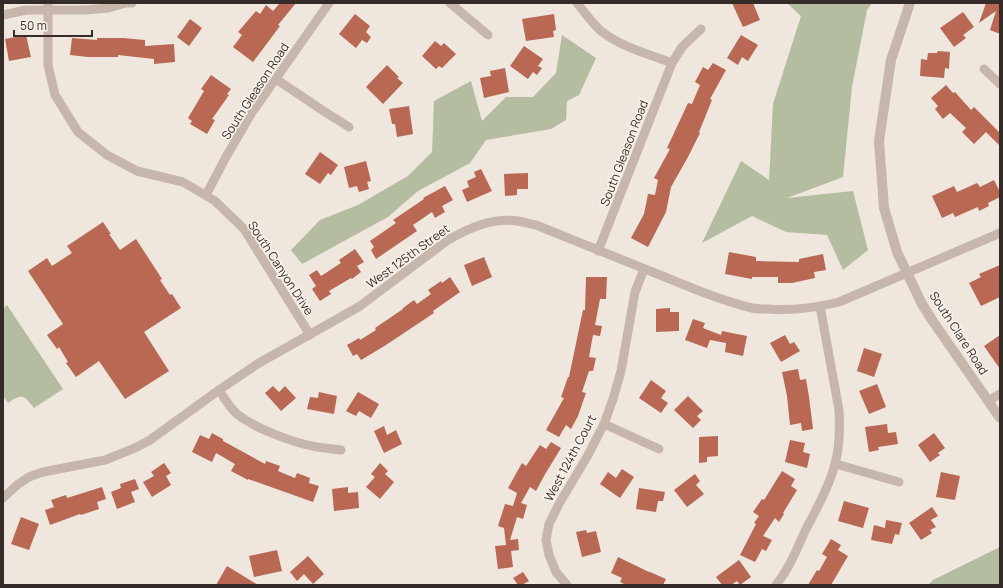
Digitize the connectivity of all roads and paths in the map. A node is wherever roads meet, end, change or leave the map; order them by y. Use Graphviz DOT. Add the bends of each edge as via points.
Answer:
graph roads {
  1 [pos="132,3"];
  2 [pos="329,3"];
  3 [pos="450,3"];
  4 [pos="577,3"];
  5 [pos="910,3"];
  6 [pos="48,6"];
  7 [pos="3,15"];
  8 [pos="701,29"];
  9 [pos="488,36"];
  10 [pos="672,63"];
  11 [pos="984,69"];
  12 [pos="276,79"];
  13 [pos="1000,84"];
  14 [pos="349,128"];
  15 [pos="206,195"];
  16 [pos="1000,233"];
  17 [pos="598,251"];
  18 [pos="644,269"];
  19 [pos="906,272"];
  20 [pos="820,306"];
  21 [pos="310,335"];
  22 [pos="219,390"];
  23 [pos="1000,394"];
  24 [pos="988,401"];
  25 [pos="1000,418"];
  26 [pos="604,424"];
  27 [pos="659,449"];
  28 [pos="342,450"];
  29 [pos="836,464"];
  30 [pos="899,482"];
  31 [pos="3,498"];
  32 [pos="567,585"];
  33 [pos="776,585"];
  1 -- 6 [label="street" via="86,10"];
  2 -- 12 [label="street, South Gleason Road"];
  3 -- 9 [label="street"];
  4 -- 10 [label="street" via="588,19 617,42"];
  5 -- 19 [label="street, South Clare Road" via="891,60 880,141 884,208 897,252"];
  6 -- 7 [label="street"];
  6 -- 15 [label="street, South Canyon Drive" via="48,65 55,95 78,132 107,155 137,171 183,182"];
  8 -- 10 [label="street, South Gleason Road" via="682,47"];
  10 -- 17 [label="street, South Gleason Road"];
  11 -- 13 [label="street"];
  12 -- 14 [label="street"];
  12 -- 15 [label="street, South Gleason Road" via="251,114"];
  15 -- 21 [label="street, South Canyon Drive" via="244,229"];
  16 -- 19 [label="street, West 125th Street"];
  17 -- 18 [label="street, West 125th Street"];
  17 -- 21 [label="street, West 125th Street" via="517,221 480,225 448,240 360,306"];
  18 -- 20 [label="street, West 125th Street" via="729,302 754,308 798,310"];
  18 -- 26 [label="street, West 124th Court" via="635,292 621,371"];
  19 -- 20 [label="street, West 125th Street" via="846,299"];
  19 -- 24 [label="street, South Clare Road" via="922,304"];
  20 -- 29 [label="street" via="839,410 839,447"];
  21 -- 22 [label="street, West 125th Street" via="259,363"];
  22 -- 28 [label="street" via="236,413 266,431 316,447"];
  22 -- 31 [label="street, West 125th Street" via="135,448 105,460 29,477"];
  23 -- 24 [label="street"];
  24 -- 25 [label="street, South Clare Road"];
  26 -- 27 [label="street"];
  26 -- 32 [label="street, West 124th Court" via="549,524 546,540 549,556 556,572"];
  29 -- 30 [label="street"];
  29 -- 33 [label="street" via="792,559"];
}
